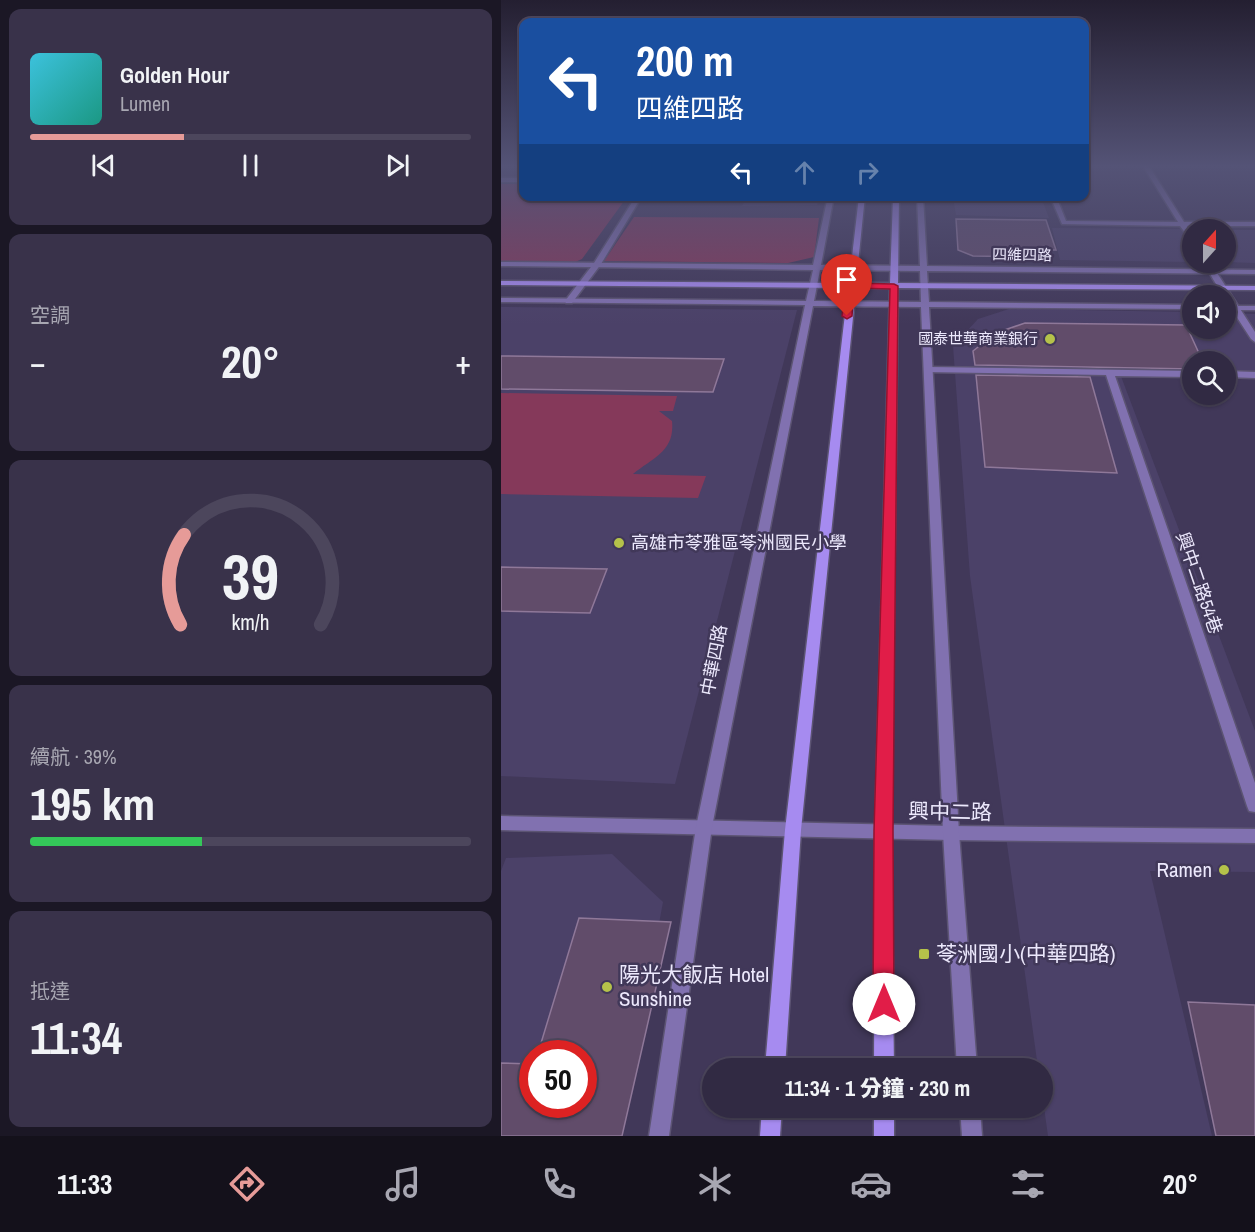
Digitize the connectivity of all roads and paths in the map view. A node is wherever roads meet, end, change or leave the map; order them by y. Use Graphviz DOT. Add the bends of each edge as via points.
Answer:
graph roads {
  1 [pos="625,219"];
  2 [pos="826,219"];
  3 [pos="859,219"];
  4 [pos="896,219"];
  5 [pos="921,219"];
  6 [pos="1062,219"];
  7 [pos="1179,219"];
  8 [pos="1181,223"];
  9 [pos="1255,224"];
  10 [pos="501,264"];
  11 [pos="597,264"];
  12 [pos="815,267"];
  13 [pos="853,267"];
  14 [pos="895,267"];
  15 [pos="924,267"];
  16 [pos="1182,271"];
  17 [pos="1236,272"];
  18 [pos="1255,272"];
  19 [pos="501,283"];
  20 [pos="581,283"];
  21 [pos="811,285"];
  22 [pos="850,285"];
  23 [pos="894,286"];
  24 [pos="924,287"];
  25 [pos="1182,287"];
  26 [pos="1236,287"];
  27 [pos="1255,288"];
  28 [pos="501,300"];
  29 [pos="569,301"];
  30 [pos="808,303"];
  31 [pos="848,304"];
  32 [pos="894,304"];
  33 [pos="925,304"];
  34 [pos="1182,307"];
  35 [pos="1236,308"];
  36 [pos="1255,308"];
  37 [pos="1255,339"];
  38 [pos="929,370"];
  39 [pos="1109,372"];
  40 [pos="1182,374"];
  41 [pos="1236,374"];
  42 [pos="1255,375"];
  43 [pos="1255,806"];
  44 [pos="501,823"];
  45 [pos="704,827"];
  46 [pos="793,830"];
  47 [pos="883,831"];
  48 [pos="951,833"];
  49 [pos="1255,836"];
  50 [pos="776,1058"];
  51 [pos="884,1058"];
  52 [pos="966,1058"];
  53 [pos="771,1118"];
  54 [pos="884,1118"];
  55 [pos="971,1118"];
  56 [pos="659,1136"];
  57 [pos="770,1136"];
  58 [pos="884,1136"];
  59 [pos="972,1136"];
  1 -- 11 [label="street"];
  2 -- 12 [label="street, 中華四路"];
  3 -- 13 [label="main road"];
  4 -- 14 [label="main road"];
  5 -- 15 [label="street"];
  6 -- 8 [label="street" via="1064,223"];
  7 -- 8 [label="street"];
  8 -- 9 [label="street"];
  10 -- 11 [label="street, 四維四路"];
  11 -- 12 [label="street, 四維四路"];
  11 -- 20 [label="street"];
  12 -- 13 [label="street, 四維四路"];
  12 -- 21 [label="street, 中華四路"];
  13 -- 14 [label="street, 四維四路"];
  13 -- 22 [label="main road"];
  14 -- 15 [label="street, 四維四路"];
  14 -- 23 [label="main road"];
  15 -- 16 [label="street, 四維四路"];
  15 -- 24 [label="street"];
  17 -- 18 [label="street, 四維四路"];
  19 -- 20 [label="main road, 四維四路"];
  20 -- 21 [label="main road, 四維四路"];
  20 -- 29 [label="street"];
  21 -- 22 [label="main road, 四維四路"];
  21 -- 30 [label="street, 中華四路"];
  22 -- 23 [label="main road, 四維四路"];
  22 -- 31 [label="main road"];
  23 -- 24 [label="main road, 四維四路"];
  23 -- 32 [label="main road"];
  24 -- 25 [label="main road, 四維四路"];
  24 -- 33 [label="street"];
  26 -- 27 [label="main road, 四維四路"];
  28 -- 29 [label="street"];
  29 -- 30 [label="street"];
  30 -- 31 [label="street"];
  30 -- 45 [label="street, 中華四路"];
  31 -- 32 [label="street"];
  31 -- 46 [label="main road"];
  32 -- 33 [label="street"];
  32 -- 47 [label="main road"];
  33 -- 34 [label="street"];
  33 -- 38 [label="street"];
  35 -- 36 [label="street"];
  35 -- 37 [label="street"];
  38 -- 39 [label="street"];
  38 -- 48 [label="street"];
  39 -- 40 [label="street"];
  39 -- 43 [label="street, 興中二路54巷"];
  41 -- 42 [label="street"];
  44 -- 45 [label="street, 興中二路"];
  45 -- 46 [label="street, 興中二路"];
  45 -- 56 [label="street, 中華四路"];
  46 -- 47 [label="street, 興中二路"];
  46 -- 50 [label="main road"];
  47 -- 48 [label="street, 興中二路"];
  47 -- 51 [label="main road"];
  48 -- 49 [label="street, 興中二路"];
  48 -- 52 [label="street"];
  53 -- 57 [label="main road"];
  54 -- 58 [label="main road"];
  55 -- 59 [label="street"];
}
